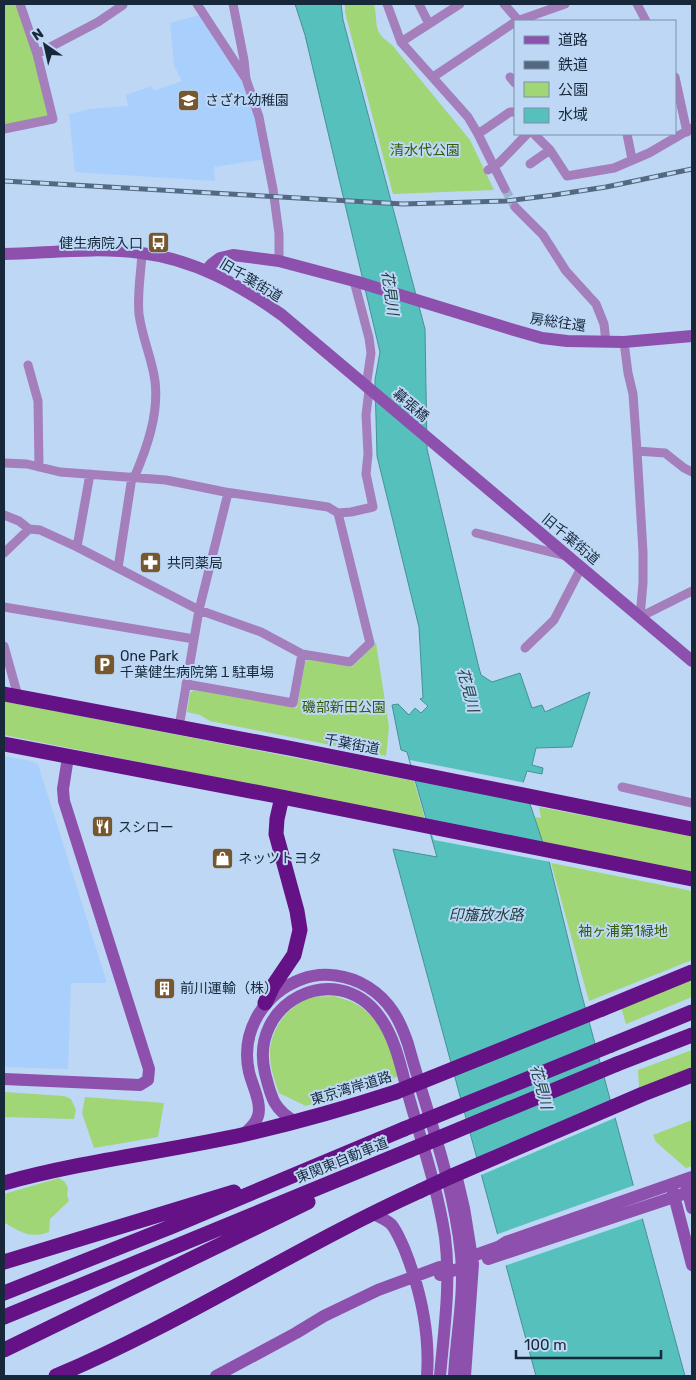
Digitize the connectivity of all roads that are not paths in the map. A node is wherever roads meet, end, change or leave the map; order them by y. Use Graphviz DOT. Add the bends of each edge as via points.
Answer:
graph roads {
  1 [pos="20,4"];
  2 [pos="124,4"];
  3 [pos="197,4"];
  4 [pos="233,4"];
  5 [pos="387,4"];
  6 [pos="419,4"];
  7 [pos="504,4"];
  8 [pos="564,4"];
  9 [pos="637,4"];
  10 [pos="456,5"];
  11 [pos="516,20"];
  12 [pos="520,20"];
  13 [pos="645,20"];
  14 [pos="514,23"];
  15 [pos="429,24"];
  16 [pos="401,42"];
  17 [pos="37,54"];
  18 [pos="433,77"];
  19 [pos="246,79"];
  20 [pos="676,81"];
  21 [pos="514,112"];
  22 [pos="4,129"];
  23 [pos="689,130"];
  24 [pos="478,134"];
  25 [pos="526,135"];
  26 [pos="535,135"];
  27 [pos="627,135"];
  28 [pos="550,150"];
  29 [pos="632,159"];
  30 [pos="530,164"];
  31 [pos="491,168"];
  32 [pos="505,189"];
  33 [pos="515,207"];
  34 [pos="142,253"];
  35 [pos="4,254"];
  36 [pos="279,262"];
  37 [pos="206,270"];
  38 [pos="356,281"];
  39 [pos="692,336"];
  40 [pos="606,342"];
  41 [pos="624,342"];
  42 [pos="28,365"];
  43 [pos="369,389"];
  44 [pos="429,440"];
  45 [pos="638,451"];
  46 [pos="4,463"];
  47 [pos="39,467"];
  48 [pos="692,472"];
  49 [pos="90,474"];
  50 [pos="133,478"];
  51 [pos="228,493"];
  52 [pos="338,513"];
  53 [pos="4,515"];
  54 [pos="29,529"];
  55 [pos="476,533"];
  56 [pos="77,547"];
  57 [pos="4,553"];
  58 [pos="569,557"];
  59 [pos="118,568"];
  60 [pos="582,568"];
  61 [pos="692,592"];
  62 [pos="4,607"];
  63 [pos="199,610"];
  64 [pos="640,617"];
  65 [pos="194,639"];
  66 [pos="4,646"];
  67 [pos="525,648"];
  68 [pos="302,654"];
  69 [pos="692,661"];
  70 [pos="186,684"];
  71 [pos="11,695"];
  72 [pos="179,727"];
  73 [pos="4,744"];
  74 [pos="68,757"];
  75 [pos="622,787"];
  76 [pos="282,797"];
  77 [pos="692,803"];
  78 [pos="692,830"];
  79 [pos="692,879"];
  80 [pos="692,972"];
  81 [pos="265,1003"];
  82 [pos="692,1012"];
  83 [pos="692,1035"];
  84 [pos="692,1075"];
  85 [pos="4,1079"];
  86 [pos="296,1122"];
  87 [pos="244,1134"];
  88 [pos="379,1163"];
  89 [pos="456,1174"];
  90 [pos="279,1182"];
  91 [pos="4,1183"];
  92 [pos="689,1185"];
  93 [pos="673,1190"];
  94 [pos="692,1208"];
  95 [pos="371,1213"];
  96 [pos="470,1261"];
  97 [pos="4,1262"];
  98 [pos="692,1266"];
  99 [pos="415,1280"];
  100 [pos="4,1293"];
  101 [pos="4,1317"];
  102 [pos="6,1350"];
  103 [pos="56,1376"];
  104 [pos="216,1376"];
  105 [pos="427,1376"];
  106 [pos="440,1376"];
  107 [pos="454,1376"];
  108 [pos="465,1376"];
  1 -- 17 [label="street"];
  2 -- 17 [label="street" via="98,22"];
  3 -- 19 [label="street"];
  4 -- 19 [label="street"];
  5 -- 16 [label="street"];
  6 -- 15 [label="street"];
  7 -- 11 [label="street"];
  8 -- 12 [label="street"];
  9 -- 13 [label="street"];
  10 -- 15 [label="street"];
  14 -- 18 [label="street"];
  15 -- 16 [label="street"];
  16 -- 18 [label="street"];
  17 -- 22 [label="street" via="53,119"];
  18 -- 24 [label="street" via="468,117"];
  19 -- 36 [label="street" via="259,118 272,189 279,234"];
  20 -- 23 [label="street"];
  21 -- 24 [label="street"];
  23 -- 29 [label="street"];
  24 -- 31 [label="street"];
  25 -- 31 [label="street"];
  26 -- 28 [label="street"];
  27 -- 29 [label="street"];
  28 -- 29 [label="street" via="567,176 614,168"];
  28 -- 30 [label="street"];
  31 -- 32 [label="street"];
  33 -- 40 [label="street" via="543,235 566,271 596,304 604,324"];
  34 -- 35 [label="street, 旧千葉街道"];
  34 -- 37 [label="street, 旧千葉街道"];
  34 -- 50 [label="street" via="139,311 155,381 155,403 150,437"];
  36 -- 37 [label="street" via="233,255 220,258"];
  36 -- 38 [label="street"];
  37 -- 43 [label="street, 旧千葉街道" via="274,310"];
  38 -- 40 [label="street, 房総往還" via="542,338"];
  38 -- 43 [label="street" via="371,353"];
  39 -- 41 [label="street, 房総往還"];
  40 -- 41 [label="street, 房総往還"];
  41 -- 45 [label="street" via="634,394"];
  42 -- 47 [label="street" via="38,401"];
  43 -- 44 [label="street, 幕張橋"];
  43 -- 52 [label="street" via="366,474 374,507"];
  44 -- 58 [label="street, 旧千葉街道"];
  45 -- 48 [label="street" via="665,452"];
  45 -- 64 [label="street" via="643,583"];
  46 -- 47 [label="street"];
  47 -- 49 [label="street"];
  49 -- 50 [label="street"];
  49 -- 56 [label="street"];
  50 -- 51 [label="street" via="166,480"];
  50 -- 59 [label="street"];
  51 -- 52 [label="street" via="328,508"];
  51 -- 63 [label="street"];
  52 -- 68 [label="street" via="370,642 350,662"];
  53 -- 54 [label="street"];
  54 -- 56 [label="street" via="40,530"];
  54 -- 57 [label="street"];
  55 -- 58 [label="street"];
  56 -- 59 [label="street"];
  58 -- 60 [label="street, 旧千葉街道"];
  59 -- 63 [label="street"];
  60 -- 64 [label="street, 旧千葉街道"];
  60 -- 67 [label="street" via="554,620"];
  61 -- 64 [label="street"];
  62 -- 65 [label="street"];
  63 -- 65 [label="street"];
  63 -- 68 [label="street" via="261,632"];
  64 -- 69 [label="street, 旧千葉街道"];
  65 -- 70 [label="street"];
  66 -- 71 [label="street"];
  68 -- 70 [label="street" via="293,703"];
  70 -- 72 [label="street"];
  71 -- 72 [label="highway, 千葉街道"];
  72 -- 78 [label="highway, 千葉街道"];
  73 -- 74 [label="highway"];
  74 -- 76 [label="highway"];
  74 -- 85 [label="street" via="64,801 148,1070 148,1080 140,1085"];
  75 -- 77 [label="street"];
  76 -- 79 [label="highway"];
  76 -- 81 [label="highway" via="276,834 298,911 300,930 294,955"];
  80 -- 86 [label="highway, 東京湾岸道路, bridge" via="396,1092"];
  81 -- 87 [label="street" via="253,1023 247,1049 259,1114 254,1125"];
  81 -- 107 [label="street" via="305,978 340,976 375,992 389,1005 402,1026 440,1154 459,1236 462,1272"];
  82 -- 90 [label="highway, 東関東自動車道, bridge"];
  83 -- 88 [label="highway, 東関東自動車道, bridge"];
  84 -- 89 [label="highway"];
  86 -- 87 [label="highway, 東京湾岸道路"];
  86 -- 106 [label="street" via="282,1113 271,1096 262,1055 268,1028 282,1008 304,994 325,990 349,994 366,1002 391,1037 445,1237 447,1287"];
  87 -- 91 [label="highway, 東京湾岸道路" via="47,1171"];
  88 -- 101 [label="highway, 東関東自動車道"];
  88 -- 102 [label="highway" via="361,1176"];
  89 -- 95 [label="highway, bridge"];
  89 -- 96 [label="street"];
  90 -- 97 [label="highway" via="263,1183"];
  90 -- 100 [label="highway, 東関東自動車道"];
  92 -- 93 [label="street"];
  92 -- 94 [label="street"];
  93 -- 96 [label="street"];
  93 -- 98 [label="street"];
  95 -- 99 [label="street" via="391,1225 399,1236"];
  95 -- 103 [label="highway" via="129,1343"];
  96 -- 99 [label="street, bridge"];
  96 -- 108 [label="street"];
  99 -- 104 [label="street" via="296,1333"];
  99 -- 105 [label="street" via="426,1338"];
}
